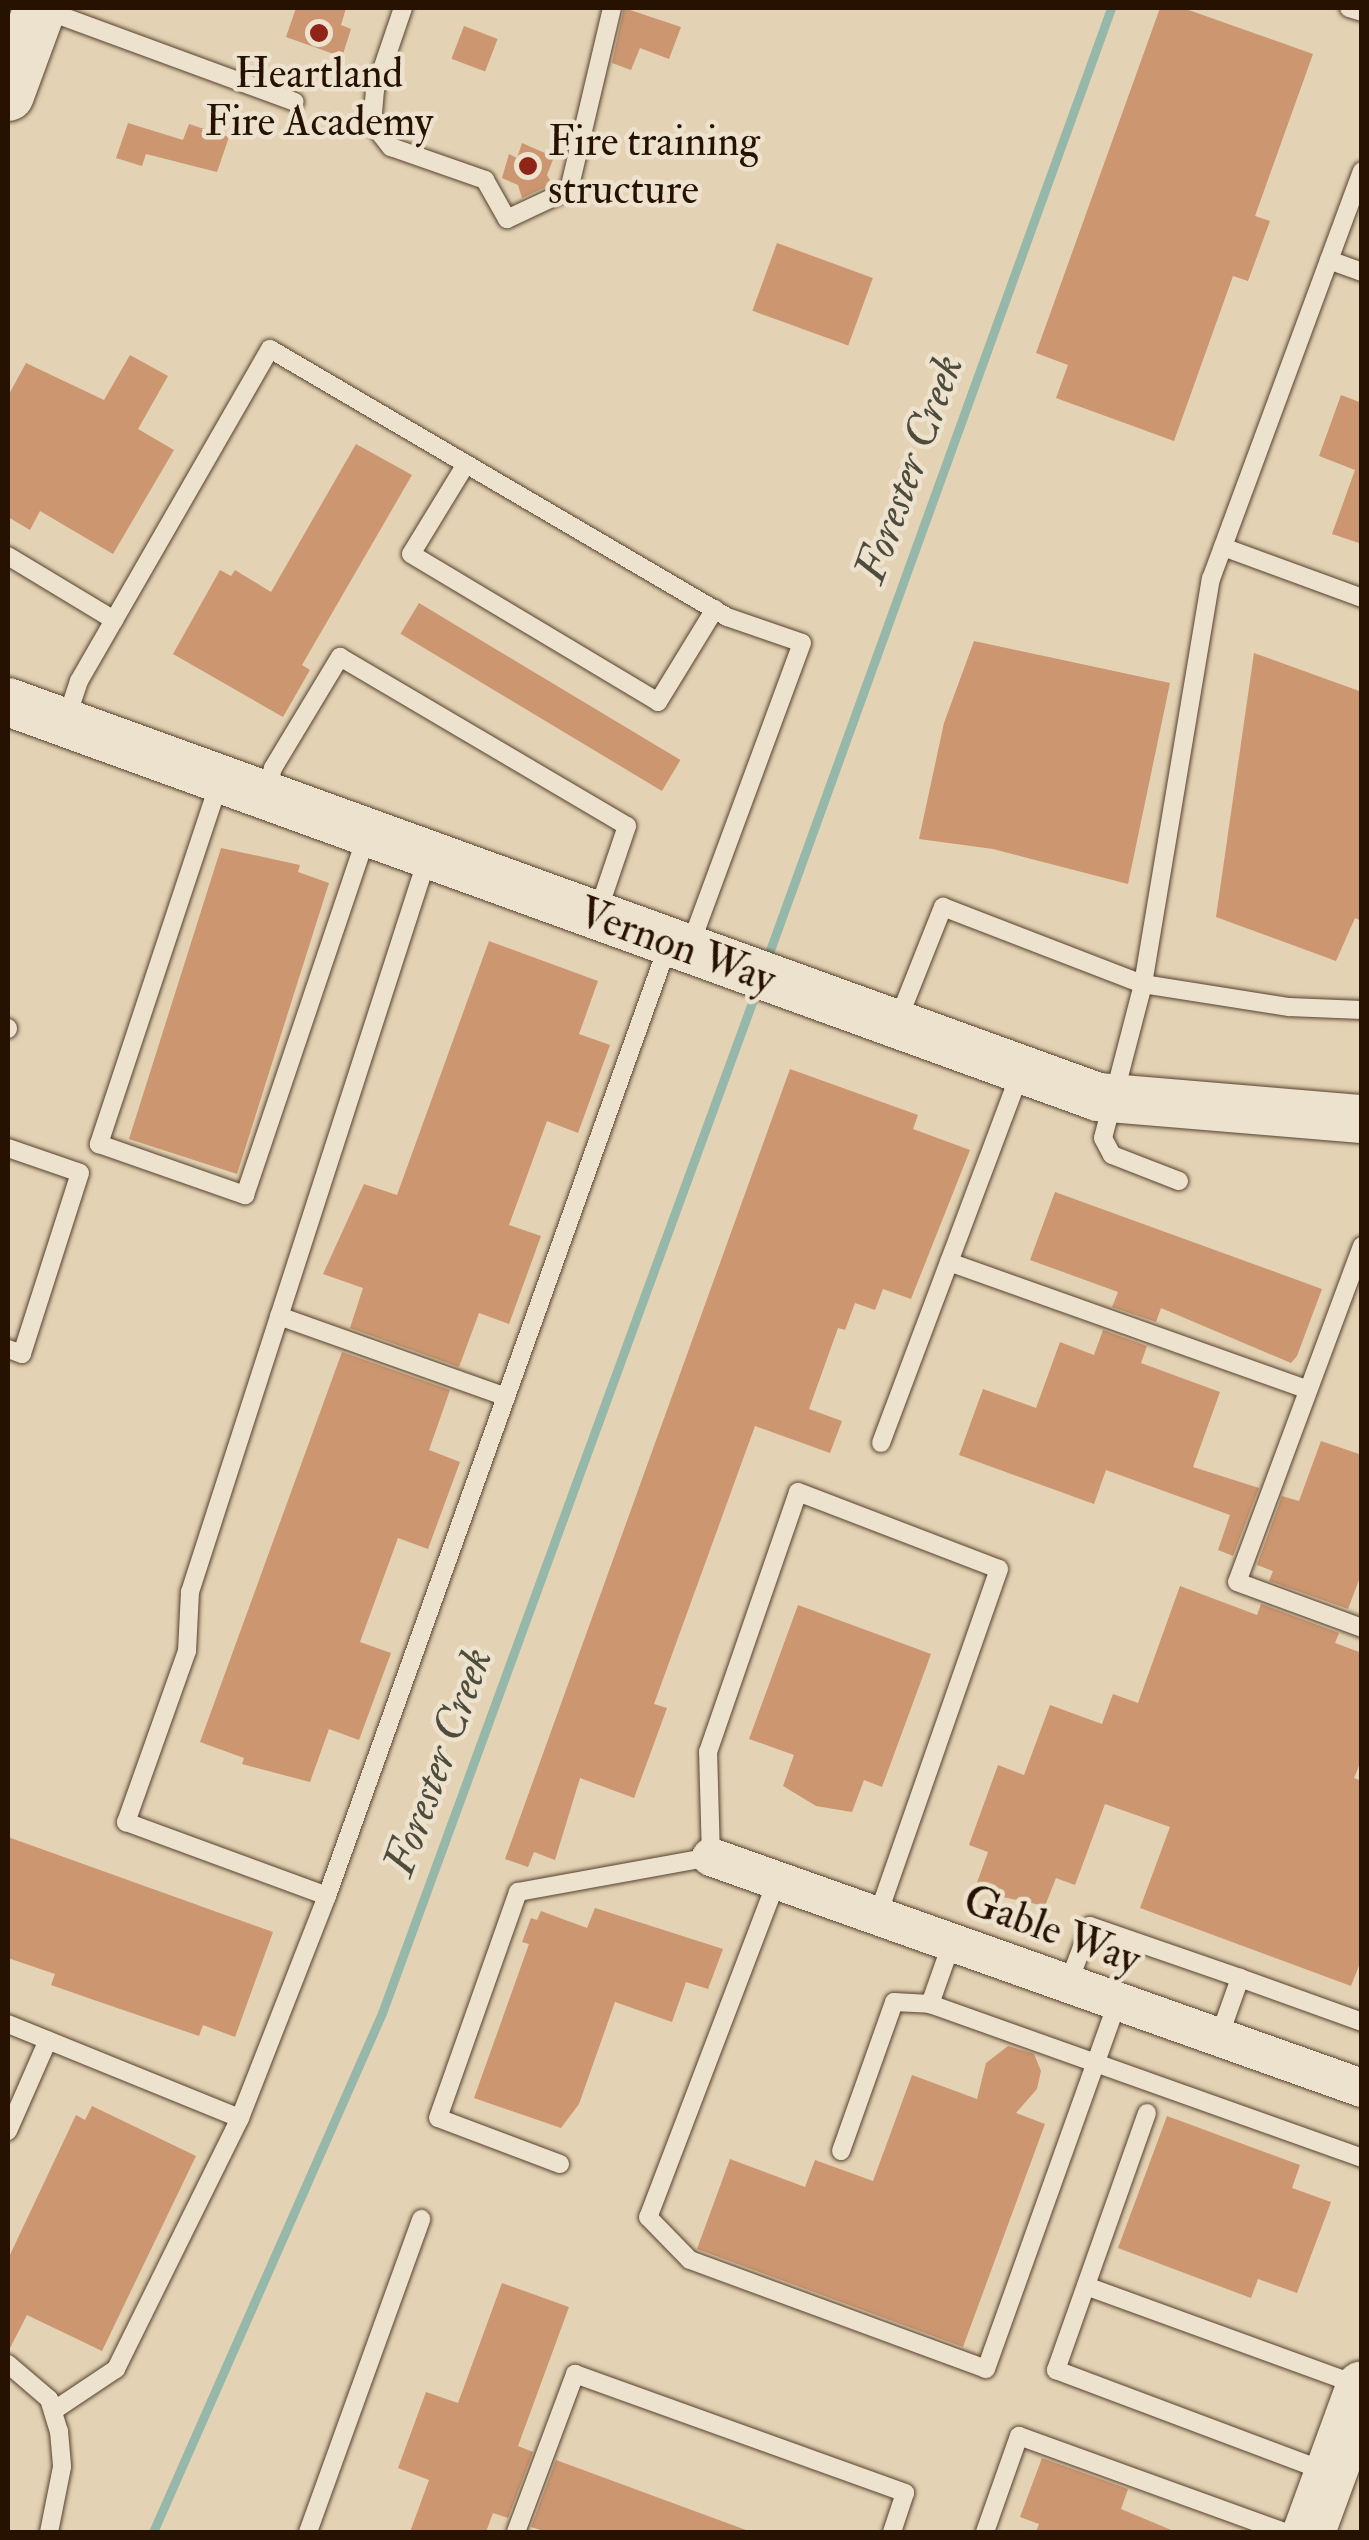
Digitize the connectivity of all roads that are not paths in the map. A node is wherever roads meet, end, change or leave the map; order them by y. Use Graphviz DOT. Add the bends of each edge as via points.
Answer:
graph roads {
  1 [pos="40,8"];
  2 [pos="404,8"];
  3 [pos="612,8"];
  4 [pos="1349,8"];
  5 [pos="1362,12"];
  6 [pos="8,95"];
  7 [pos="295,102"];
  8 [pos="1362,170"];
  9 [pos="1329,260"];
  10 [pos="1362,272"];
  11 [pos="466,464"];
  12 [pos="1222,547"];
  13 [pos="8,556"];
  14 [pos="1362,598"];
  15 [pos="715,609"];
  16 [pos="114,620"];
  17 [pos="8,702"];
  18 [pos="65,724"];
  19 [pos="220,780"];
  20 [pos="264,796"];
  21 [pos="367,833"];
  22 [pos="428,855"];
  23 [pos="596,916"];
  24 [pos="679,947"];
  25 [pos="1143,984"];
  26 [pos="1362,1010"];
  27 [pos="896,1025"];
  28 [pos="1021,1070"];
  29 [pos="1112,1098"];
  30 [pos="1362,1119"];
  31 [pos="8,1148"];
  32 [pos="1180,1181"];
  33 [pos="1362,1246"];
  34 [pos="949,1262"];
  35 [pos="279,1316"];
  36 [pos="8,1349"];
  37 [pos="1308,1390"];
  38 [pos="506,1397"];
  39 [pos="881,1443"];
  40 [pos="1362,1628"];
  41 [pos="712,1856"];
  42 [pos="777,1880"];
  43 [pos="327,1896"];
  44 [pos="878,1916"];
  45 [pos="952,1942"];
  46 [pos="1240,1978"];
  47 [pos="1068,1984"];
  48 [pos="1118,2001"];
  49 [pos="930,2004"];
  50 [pos="1362,2022"];
  51 [pos="8,2024"];
  52 [pos="1219,2038"];
  53 [pos="48,2040"];
  54 [pos="1095,2063"];
  55 [pos="1362,2088"];
  56 [pos="1147,2113"];
  57 [pos="240,2118"];
  58 [pos="8,2131"];
  59 [pos="840,2151"];
  60 [pos="1362,2158"];
  61 [pos="560,2164"];
  62 [pos="421,2218"];
  63 [pos="1086,2286"];
  64 [pos="8,2364"];
  65 [pos="1362,2387"];
  66 [pos="53,2411"];
  67 [pos="1330,2473"];
  68 [pos="49,2532"];
  69 [pos="308,2532"];
  70 [pos="516,2532"];
  71 [pos="892,2532"];
  72 [pos="985,2532"];
  73 [pos="1284,2532"];
  74 [pos="1308,2532"];
  1 -- 6 [label="main road"];
  1 -- 7 [label="lane"];
  2 -- 3 [label="lane" via="372,122 390,147 485,180 507,219 568,190"];
  4 -- 5 [label="lane"];
  8 -- 9 [label="lane"];
  9 -- 10 [label="lane"];
  9 -- 12 [label="lane"];
  11 -- 15 [label="lane"];
  11 -- 15 [label="lane" via="412,554 658,702"];
  11 -- 16 [label="lane" via="270,349"];
  12 -- 14 [label="lane"];
  12 -- 25 [label="lane" via="1211,579"];
  13 -- 16 [label="lane"];
  15 -- 24 [label="lane" via="802,643"];
  16 -- 18 [label="lane" via="79,681"];
  17 -- 18 [label="street, Vernon Way"];
  18 -- 19 [label="street, Vernon Way"];
  19 -- 20 [label="street, Vernon Way"];
  19 -- 21 [label="lane" via="99,1144 244,1195"];
  20 -- 21 [label="street, Vernon Way"];
  20 -- 23 [label="lane" via="273,768 340,657 627,826"];
  21 -- 22 [label="street, Vernon Way"];
  22 -- 23 [label="street, Vernon Way"];
  22 -- 35 [label="lane"];
  23 -- 24 [label="street, Vernon Way"];
  24 -- 27 [label="street, Vernon Way"];
  24 -- 38 [label="lane"];
  25 -- 26 [label="lane" via="1289,1007"];
  25 -- 27 [label="lane" via="943,907"];
  25 -- 29 [label="lane"];
  27 -- 28 [label="street, Vernon Way"];
  28 -- 29 [label="street, Vernon Way"];
  28 -- 34 [label="lane"];
  29 -- 30 [label="street, Vernon Way"];
  29 -- 32 [label="lane" via="1104,1148"];
  31 -- 36 [label="lane" via="80,1173 22,1354"];
  33 -- 37 [label="lane"];
  34 -- 37 [label="lane"];
  34 -- 39 [label="lane"];
  35 -- 38 [label="lane"];
  35 -- 43 [label="lane" via="190,1592 187,1651 126,1822"];
  37 -- 40 [label="lane" via="1237,1582"];
  38 -- 43 [label="lane"];
  41 -- 42 [label="street, Gable Way"];
  41 -- 44 [label="lane" via="708,1752 798,1492 999,1569"];
  41 -- 61 [label="lane" via="518,1892 438,2118"];
  42 -- 44 [label="street, Gable Way"];
  42 -- 54 [label="lane" via="648,2217 690,2260 986,2369"];
  43 -- 57 [label="lane"];
  44 -- 45 [label="street, Gable Way"];
  45 -- 47 [label="street, Gable Way"];
  45 -- 49 [label="lane"];
  46 -- 47 [label="lane" via="1090,1926"];
  46 -- 50 [label="lane"];
  46 -- 52 [label="lane"];
  47 -- 48 [label="street, Gable Way"];
  48 -- 52 [label="street, Gable Way"];
  48 -- 54 [label="lane"];
  49 -- 54 [label="lane"];
  49 -- 59 [label="lane" via="894,2002"];
  51 -- 53 [label="lane"];
  52 -- 55 [label="street, Gable Way"];
  53 -- 57 [label="lane"];
  53 -- 58 [label="lane"];
  54 -- 60 [label="lane"];
  56 -- 63 [label="lane"];
  57 -- 66 [label="lane" via="116,2369"];
  62 -- 69 [label="lane"];
  63 -- 65 [label="lane"];
  63 -- 67 [label="lane" via="1056,2370"];
  64 -- 66 [label="lane" via="49,2399"];
  65 -- 67 [label="main road"];
  66 -- 68 [label="lane" via="62,2467"];
  67 -- 74 [label="main road"];
  70 -- 71 [label="lane" via="575,2374 905,2493"];
  72 -- 73 [label="lane" via="1019,2436"];
}
